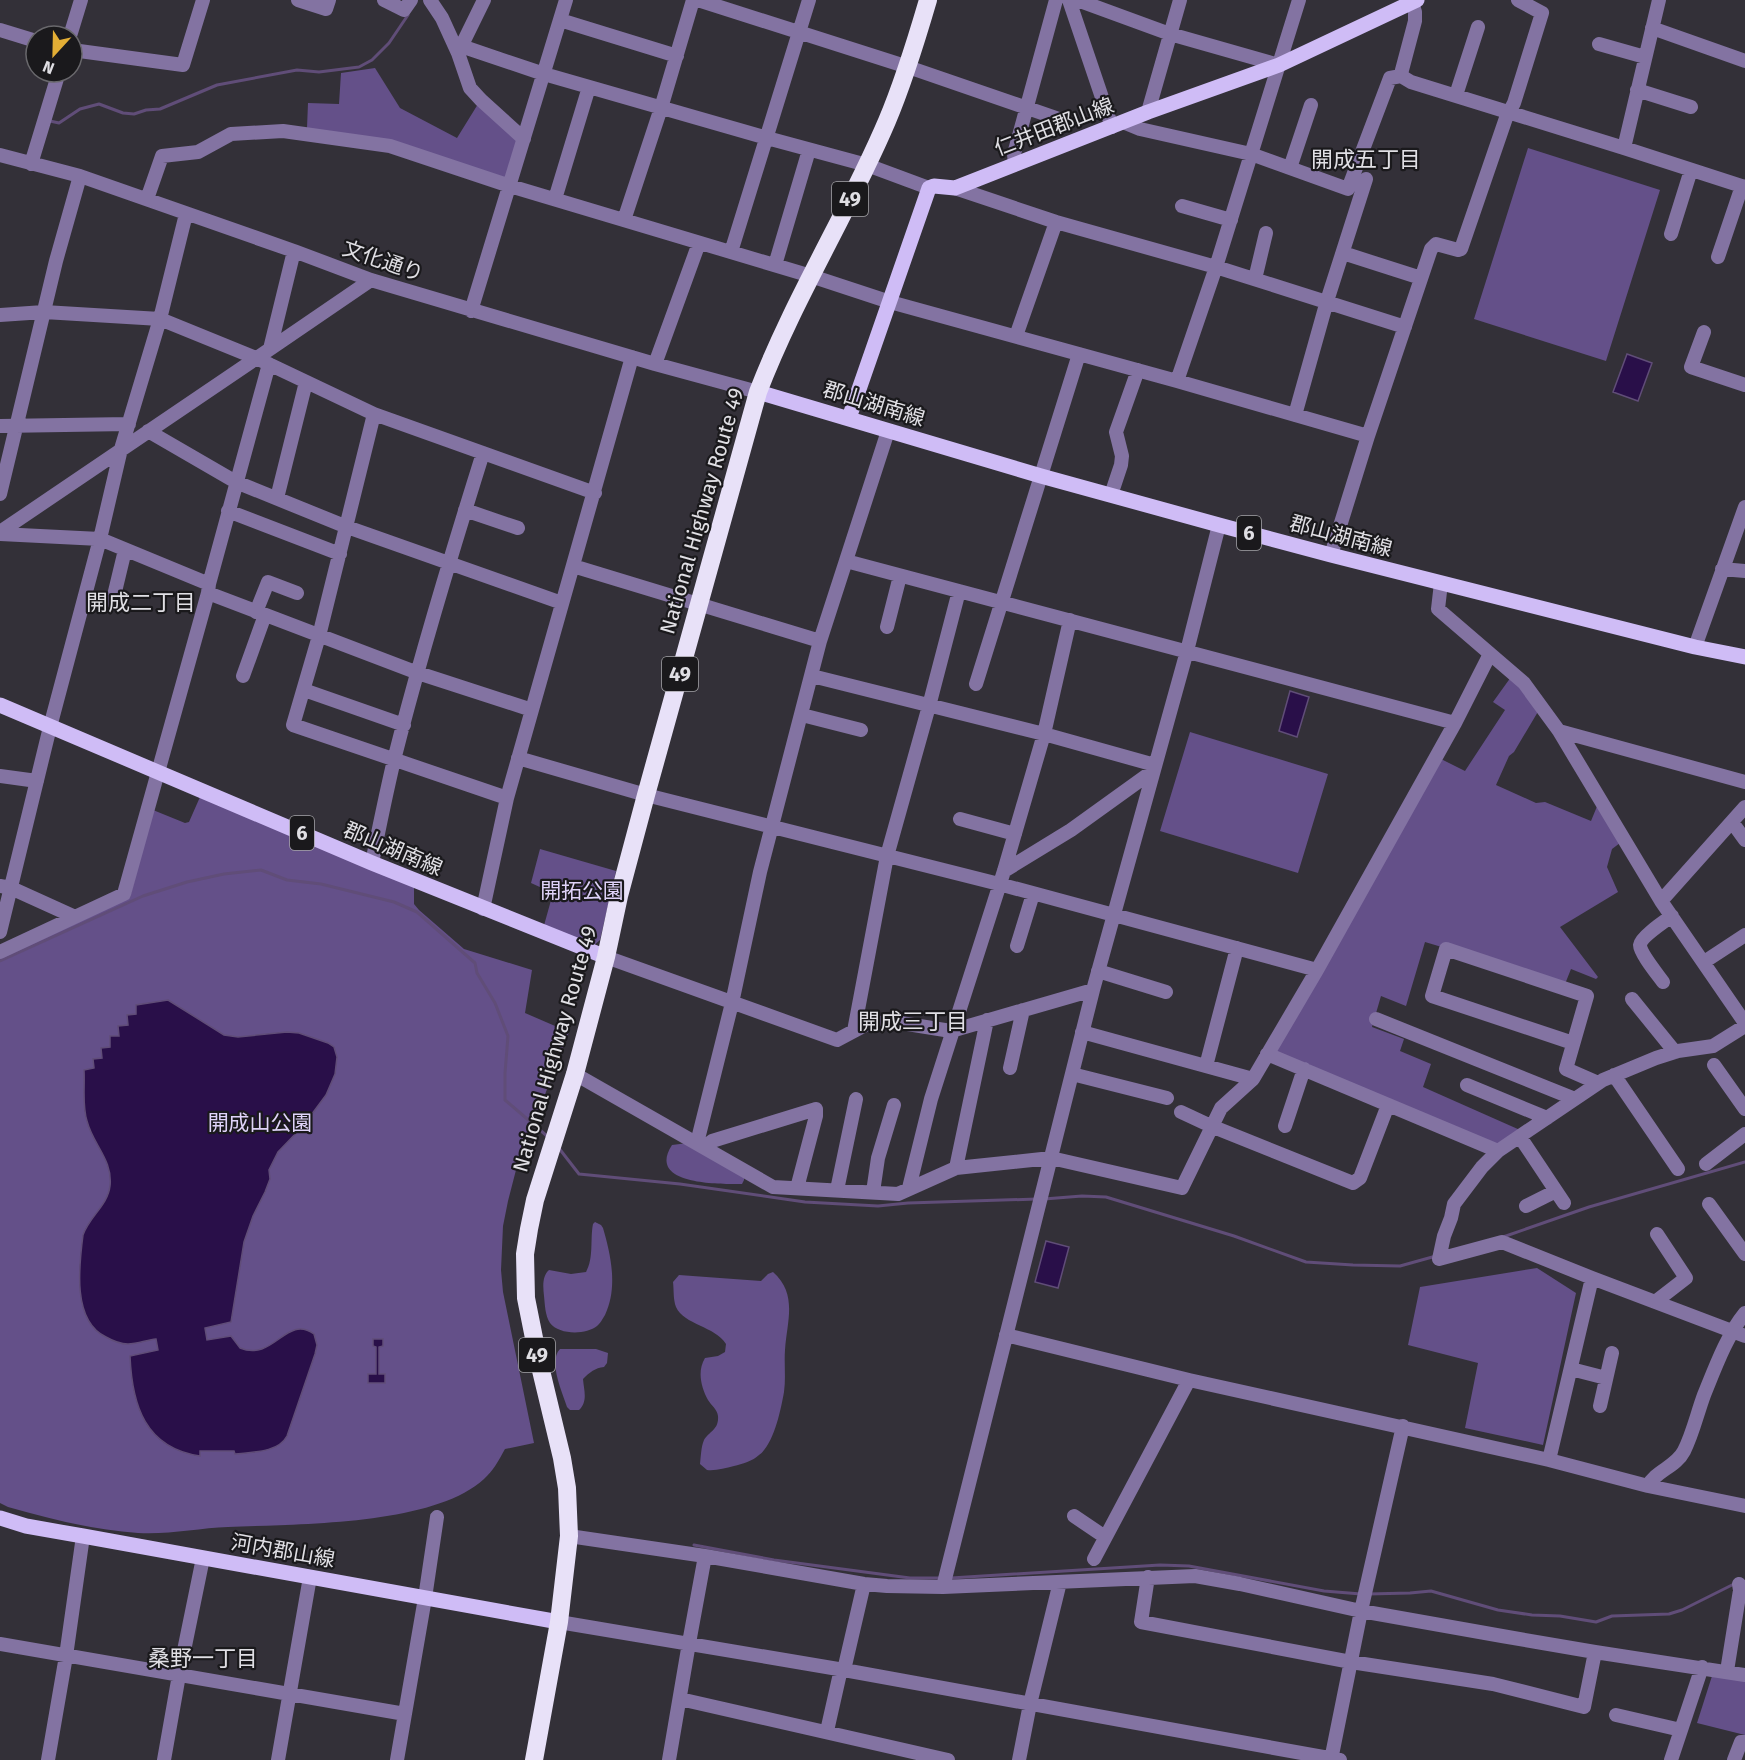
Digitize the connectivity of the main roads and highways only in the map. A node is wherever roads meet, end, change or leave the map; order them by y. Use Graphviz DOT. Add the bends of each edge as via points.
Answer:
graph roads {
  1 [pos="928,0"];
  2 [pos="1414,1"];
  3 [pos="758,392"];
  4 [pos="849,417"];
  5 [pos="1745,657"];
  6 [pos="0,705"];
  7 [pos="606,957"];
  8 [pos="0,1518"];
  9 [pos="559,1622"];
  10 [pos="534,1760"];
  1 -- 3 [label="highway, National Highway Route 49 / 49" via="887,121 775,349"];
  2 -- 4 [label="main road, 仁井田郡山線" via="1279,65 956,188 929,188"];
  3 -- 4 [label="main road, 郡山湖南線 / 6"];
  3 -- 7 [label="highway, National Highway Route 49 / 49" via="646,795"];
  4 -- 5 [label="main road, 郡山湖南線 / 6" via="1219,525"];
  6 -- 7 [label="main road, 郡山湖南線 / 6" via="372,863"];
  7 -- 9 [label="highway, National Highway Route 49 / 49" via="575,1074 535,1200 525,1254 526,1298 567,1488 569,1536"];
  8 -- 9 [label="main road, 河内郡山線" via="26,1526"];
  9 -- 10 [label="highway, National Highway Route 49 / 49"];
}
